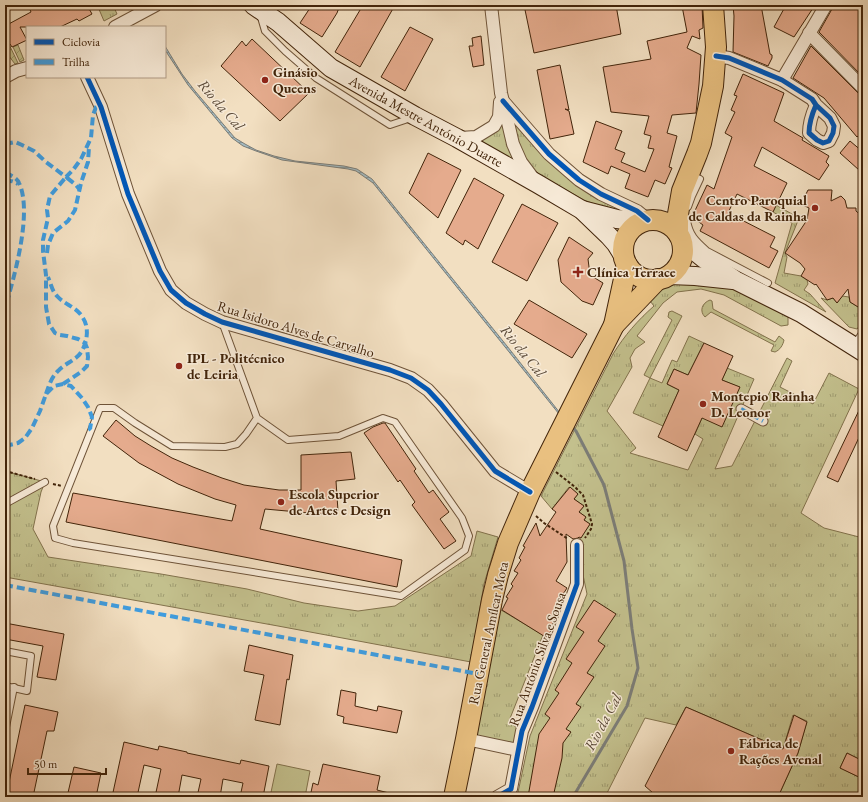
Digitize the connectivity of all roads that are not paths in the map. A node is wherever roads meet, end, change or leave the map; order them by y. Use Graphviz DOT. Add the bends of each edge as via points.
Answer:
graph roads {
  1 [pos="156,5"];
  2 [pos="491,5"];
  3 [pos="713,5"];
  4 [pos="826,5"];
  5 [pos="260,6"];
  6 [pos="117,26"];
  7 [pos="809,33"];
  8 [pos="716,56"];
  9 [pos="26,68"];
  10 [pos="5,77"];
  11 [pos="87,78"];
  12 [pos="782,80"];
  13 [pos="863,88"];
  14 [pos="502,97"];
  15 [pos="816,105"];
  16 [pos="415,116"];
  17 [pos="457,138"];
  18 [pos="686,183"];
  19 [pos="538,184"];
  20 [pos="582,210"];
  21 [pos="648,220"];
  22 [pos="680,237"];
  23 [pos="626,261"];
  24 [pos="664,277"];
  25 [pos="736,280"];
  26 [pos="768,283"];
  27 [pos="222,322"];
  28 [pos="614,325"];
  29 [pos="860,343"];
  30 [pos="741,409"];
  31 [pos="257,418"];
  32 [pos="763,421"];
  33 [pos="45,482"];
  34 [pos="530,492"];
  35 [pos="5,504"];
  36 [pos="577,546"];
  37 [pos="5,651"];
  38 [pos="5,686"];
  39 [pos="14,688"];
  40 [pos="5,732"];
  41 [pos="466,739"];
  42 [pos="518,750"];
  43 [pos="454,797"];
  44 [pos="497,797"];
  1 -- 6 [label="street"];
  2 -- 14 [label="street"];
  3 -- 8 [label="main road"];
  4 -- 7 [label="street"];
  5 -- 16 [label="main road, Avenida Mestre António Duarte" via="331,68"];
  5 -- 16 [label="lane" via="265,31 316,78 390,125"];
  7 -- 12 [label="street"];
  7 -- 13 [label="street"];
  8 -- 12 [label="street" via="730,58"];
  8 -- 18 [label="main road" via="705,124"];
  9 -- 10 [label="street"];
  11 -- 27 [label="street, Rua Isidoro Alves de Carvalho" via="101,107 128,194 160,271 171,290 186,303"];
  12 -- 15 [label="street" via="812,99"];
  14 -- 17 [label="street" via="499,118 494,126 476,137"];
  14 -- 19 [label="street" via="513,144 521,162"];
  14 -- 21 [label="street" via="548,154 579,180 637,211"];
  16 -- 17 [label="main road, Avenida Mestre António Duarte"];
  17 -- 19 [label="main road, Avenida Mestre António Duarte"];
  18 -- 21 [label="main road" via="668,206"];
  18 -- 22 [label="main road" via="678,214"];
  18 -- 26 [label="lane" via="700,180 692,196 687,218 688,228 699,244 707,251"];
  19 -- 20 [label="main road, Avenida Mestre António Duarte"];
  20 -- 21 [label="main road" via="616,219"];
  20 -- 23 [label="main road" via="616,244"];
  21 -- 22 [label="main road" via="667,223"];
  21 -- 23 [label="main road" via="629,232 623,248"];
  22 -- 24 [label="main road" via="683,251 681,260 676,269"];
  22 -- 25 [label="main road" via="703,258"];
  23 -- 24 [label="main road" via="633,272 640,276 648,279"];
  23 -- 28 [label="main road"];
  24 -- 25 [label="main road" via="695,276"];
  24 -- 28 [label="main road"];
  25 -- 29 [label="main road"];
  27 -- 31 [label="lane"];
  27 -- 34 [label="street, Rua Isidoro Alves de Carvalho" via="411,378 428,390 441,404 495,471"];
  28 -- 34 [label="main road, Rua General Amílcar Mota"];
  30 -- 32 [label="street"];
  31 -- 31 [label="lane" via="237,444 225,447 172,446 114,408 100,408 53,526 56,538 73,543 401,596 466,550 469,536 462,518 395,422 383,418 339,436 288,440"];
  33 -- 35 [label="lane"];
  34 -- 41 [label="main road, Rua General Amílcar Mota" via="508,543 498,575"];
  36 -- 42 [label="street, Rua António Silva e Sousa" via="577,584 522,731"];
  37 -- 39 [label="lane" via="31,656 27,691"];
  38 -- 39 [label="lane"];
  39 -- 40 [label="lane"];
  41 -- 42 [label="street"];
  41 -- 43 [label="main road, Rua General Amílcar Mota"];
  42 -- 44 [label="street, Rua António Silva e Sousa" via="511,789"];
}
